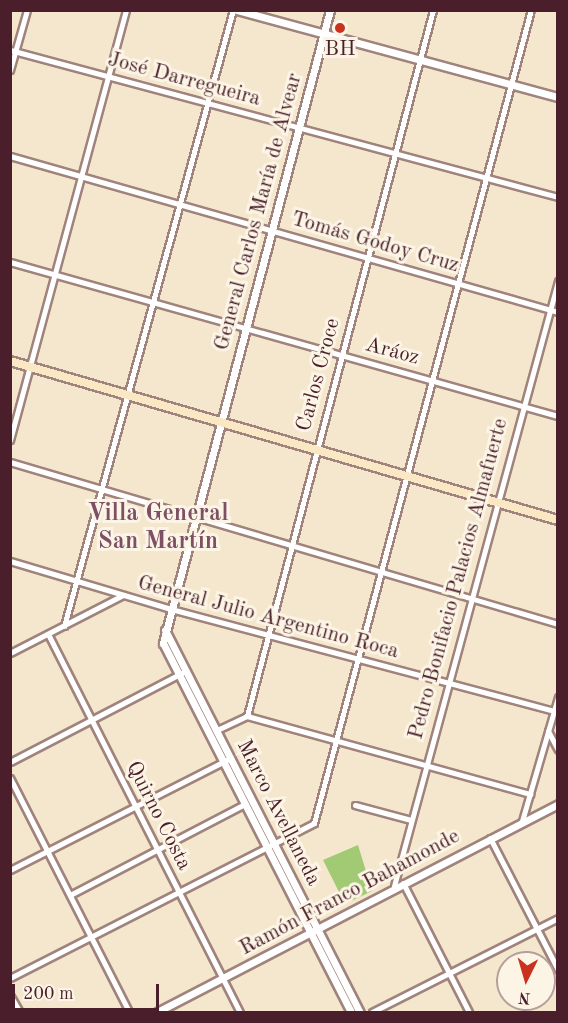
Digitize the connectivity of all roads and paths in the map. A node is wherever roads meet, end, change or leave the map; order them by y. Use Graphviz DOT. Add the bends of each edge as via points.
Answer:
graph roads {
  1 [pos="27,10"];
  2 [pos="126,10"];
  3 [pos="233,10"];
  4 [pos="237,10"];
  5 [pos="330,10"];
  6 [pos="433,10"];
  7 [pos="531,10"];
  8 [pos="323,34"];
  9 [pos="13,51"];
  10 [pos="420,60"];
  11 [pos="10,70"];
  12 [pos="109,76"];
  13 [pos="511,84"];
  14 [pos="558,97"];
  15 [pos="206,103"];
  16 [pos="298,127"];
  17 [pos="395,153"];
  18 [pos="10,156"];
  19 [pos="82,177"];
  20 [pos="486,178"];
  21 [pos="558,197"];
  22 [pos="178,204"];
  23 [pos="270,230"];
  24 [pos="368,258"];
  25 [pos="10,262"];
  26 [pos="55,274"];
  27 [pos="558,282"];
  28 [pos="458,284"];
  29 [pos="152,301"];
  30 [pos="550,310"];
  31 [pos="558,312"];
  32 [pos="245,328"];
  33 [pos="341,356"];
  34 [pos="10,361"];
  35 [pos="30,366"];
  36 [pos="432,380"];
  37 [pos="127,395"];
  38 [pos="523,406"];
  39 [pos="558,416"];
  40 [pos="220,422"];
  41 [pos="10,440"];
  42 [pos="316,450"];
  43 [pos="10,462"];
  44 [pos="406,476"];
  45 [pos="100,489"];
  46 [pos="497,502"];
  47 [pos="195,518"];
  48 [pos="558,520"];
  49 [pos="291,547"];
  50 [pos="10,561"];
  51 [pos="382,572"];
  52 [pos="75,580"];
  53 [pos="123,595"];
  54 [pos="471,597"];
  55 [pos="171,609"];
  56 [pos="558,624"];
  57 [pos="64,626"];
  58 [pos="165,630"];
  59 [pos="48,634"];
  60 [pos="268,635"];
  61 [pos="10,653"];
  62 [pos="359,659"];
  63 [pos="186,671"];
  64 [pos="179,675"];
  65 [pos="448,683"];
  66 [pos="558,697"];
  67 [pos="554,711"];
  68 [pos="247,716"];
  69 [pos="92,722"];
  70 [pos="217,730"];
  71 [pos="548,731"];
  72 [pos="338,740"];
  73 [pos="558,750"];
  74 [pos="231,758"];
  75 [pos="10,762"];
  76 [pos="222,762"];
  77 [pos="426,765"];
  78 [pos="10,778"];
  79 [pos="530,794"];
  80 [pos="245,804"];
  81 [pos="558,804"];
  82 [pos="355,805"];
  83 [pos="135,806"];
  84 [pos="411,820"];
  85 [pos="522,821"];
  86 [pos="490,838"];
  87 [pos="271,846"];
  88 [pos="157,850"];
  89 [pos="47,851"];
  90 [pos="10,870"];
  91 [pos="402,882"];
  92 [pos="394,886"];
  93 [pos="178,892"];
  94 [pos="70,895"];
  95 [pos="558,918"];
  96 [pos="537,928"];
  97 [pos="314,930"];
  98 [pos="91,937"];
  99 [pos="558,970"];
  100 [pos="449,973"];
  101 [pos="10,978"];
  102 [pos="223,979"];
  103 [pos="10,995"];
  104 [pos="20,1012"];
  105 [pos="129,1012"];
  106 [pos="157,1012"];
  107 [pos="240,1012"];
  108 [pos="351,1012"];
  109 [pos="360,1012"];
  110 [pos="372,1012"];
  111 [pos="469,1012"];
  1 -- 9 [label="street"];
  2 -- 12 [label="street"];
  3 -- 15 [label="street"];
  4 -- 8 [label="street"];
  5 -- 8 [label="street, General Carlos María de Alvear"];
  6 -- 10 [label="street, Carlos Croce"];
  7 -- 13 [label="street"];
  8 -- 10 [label="street"];
  8 -- 16 [label="street, General Carlos María de Alvear"];
  9 -- 11 [label="street"];
  9 -- 12 [label="street, José Darregueira"];
  10 -- 13 [label="street"];
  10 -- 17 [label="street, Carlos Croce"];
  12 -- 15 [label="street, José Darregueira"];
  12 -- 19 [label="street"];
  13 -- 14 [label="street"];
  13 -- 20 [label="street"];
  15 -- 16 [label="street, José Darregueira"];
  15 -- 22 [label="street"];
  16 -- 17 [label="street, José Darregueira"];
  16 -- 23 [label="street, General Carlos María de Alvear"];
  17 -- 20 [label="street, José Darregueira"];
  17 -- 24 [label="street, Carlos Croce"];
  18 -- 19 [label="street, Tomás Godoy Cruz"];
  19 -- 22 [label="street, Tomás Godoy Cruz"];
  19 -- 26 [label="street"];
  20 -- 21 [label="street, José Darregueira"];
  20 -- 28 [label="street"];
  22 -- 23 [label="street, Tomás Godoy Cruz"];
  22 -- 29 [label="street"];
  23 -- 24 [label="street, Tomás Godoy Cruz"];
  23 -- 32 [label="street, General Carlos María de Alvear"];
  24 -- 28 [label="street, Tomás Godoy Cruz"];
  24 -- 33 [label="street, Carlos Croce"];
  25 -- 26 [label="street, Aráoz"];
  26 -- 29 [label="street, Aráoz"];
  26 -- 35 [label="street"];
  27 -- 30 [label="street, Pedro Bonifacio Palacios Almafuerte"];
  28 -- 30 [label="street, Tomás Godoy Cruz"];
  28 -- 36 [label="street"];
  29 -- 32 [label="street, Aráoz"];
  29 -- 37 [label="street"];
  30 -- 31 [label="street, Tomás Godoy Cruz"];
  30 -- 38 [label="street, Pedro Bonifacio Palacios Almafuerte"];
  32 -- 33 [label="street, Aráoz"];
  32 -- 40 [label="street, General Carlos María de Alvear"];
  33 -- 36 [label="street, Aráoz"];
  33 -- 42 [label="street, Carlos Croce"];
  34 -- 35 [label="main road"];
  35 -- 37 [label="main road"];
  35 -- 41 [label="street"];
  36 -- 38 [label="street, Aráoz"];
  36 -- 44 [label="street"];
  37 -- 40 [label="main road"];
  37 -- 45 [label="street"];
  38 -- 39 [label="street, Aráoz"];
  38 -- 46 [label="street, Pedro Bonifacio Palacios Almafuerte"];
  40 -- 42 [label="main road"];
  40 -- 47 [label="street, General Carlos María de Alvear"];
  42 -- 44 [label="main road"];
  42 -- 49 [label="street, Carlos Croce"];
  43 -- 45 [label="street"];
  44 -- 46 [label="main road"];
  44 -- 51 [label="street"];
  45 -- 47 [label="street"];
  45 -- 52 [label="street"];
  46 -- 48 [label="main road"];
  46 -- 54 [label="street, Pedro Bonifacio Palacios Almafuerte"];
  47 -- 49 [label="street"];
  47 -- 55 [label="street, Marco Avellaneda"];
  49 -- 51 [label="street"];
  49 -- 60 [label="street, Carlos Croce"];
  50 -- 52 [label="street, General Julio Argentino Roca"];
  51 -- 54 [label="street"];
  51 -- 62 [label="street"];
  52 -- 53 [label="street, General Julio Argentino Roca"];
  52 -- 57 [label="street"];
  53 -- 55 [label="street, General Julio Argentino Roca"];
  53 -- 57 [label="street"];
  54 -- 56 [label="street"];
  54 -- 65 [label="street, Pedro Bonifacio Palacios Almafuerte"];
  55 -- 58 [label="street, Marco Avellaneda"];
  55 -- 60 [label="street, General Julio Argentino Roca"];
  57 -- 59 [label="street"];
  58 -- 63 [label="street, Marco Avellaneda"];
  58 -- 64 [label="street, Marco Avellaneda" via="163,646"];
  59 -- 61 [label="street"];
  59 -- 69 [label="street, Quirno Costa"];
  60 -- 62 [label="street, General Julio Argentino Roca"];
  60 -- 68 [label="street, Carlos Croce"];
  62 -- 65 [label="street, General Julio Argentino Roca"];
  62 -- 72 [label="street"];
  63 -- 64 [label="street"];
  63 -- 70 [label="street, Marco Avellaneda"];
  64 -- 69 [label="street"];
  64 -- 76 [label="street, Marco Avellaneda"];
  65 -- 67 [label="street, General Julio Argentino Roca"];
  65 -- 77 [label="street, Pedro Bonifacio Palacios Almafuerte"];
  66 -- 67 [label="street"];
  67 -- 71 [label="street"];
  68 -- 70 [label="street"];
  68 -- 72 [label="street"];
  69 -- 75 [label="street"];
  69 -- 83 [label="street, Quirno Costa"];
  70 -- 74 [label="street, Marco Avellaneda"];
  71 -- 73 [label="street"];
  71 -- 79 [label="street"];
  72 -- 77 [label="street"];
  72 -- 87 [label="street" via="317,817 310,826"];
  74 -- 76 [label="street"];
  74 -- 87 [label="street, Marco Avellaneda"];
  76 -- 80 [label="street, Marco Avellaneda"];
  76 -- 83 [label="street"];
  77 -- 79 [label="street"];
  77 -- 84 [label="street, Pedro Bonifacio Palacios Almafuerte"];
  78 -- 89 [label="street"];
  79 -- 85 [label="street"];
  80 -- 87 [label="street, Marco Avellaneda"];
  80 -- 88 [label="street"];
  81 -- 85 [label="street, Ramón Franco Bahamonde"];
  82 -- 84 [label="street"];
  83 -- 88 [label="street, Quirno Costa"];
  83 -- 89 [label="street"];
  84 -- 92 [label="street, Pedro Bonifacio Palacios Almafuerte"];
  85 -- 86 [label="street, Ramón Franco Bahamonde"];
  86 -- 91 [label="street, Ramón Franco Bahamonde"];
  86 -- 96 [label="street"];
  87 -- 93 [label="street"];
  87 -- 97 [label="street, Marco Avellaneda"];
  88 -- 93 [label="street, Quirno Costa"];
  88 -- 94 [label="street"];
  89 -- 90 [label="street"];
  89 -- 94 [label="street"];
  91 -- 92 [label="street, Ramón Franco Bahamonde"];
  91 -- 100 [label="street"];
  92 -- 97 [label="street, Ramón Franco Bahamonde"];
  93 -- 98 [label="street"];
  93 -- 102 [label="street, Quirno Costa"];
  94 -- 98 [label="street"];
  95 -- 96 [label="street"];
  96 -- 99 [label="street"];
  96 -- 100 [label="street"];
  97 -- 102 [label="street, Ramón Franco Bahamonde"];
  97 -- 108 [label="street, Marco Avellaneda"];
  97 -- 109 [label="street, Marco Avellaneda"];
  98 -- 101 [label="street"];
  98 -- 105 [label="street"];
  100 -- 110 [label="street"];
  100 -- 111 [label="street"];
  102 -- 106 [label="street, Ramón Franco Bahamonde"];
  102 -- 107 [label="street, Quirno Costa"];
  103 -- 104 [label="street"];
}
